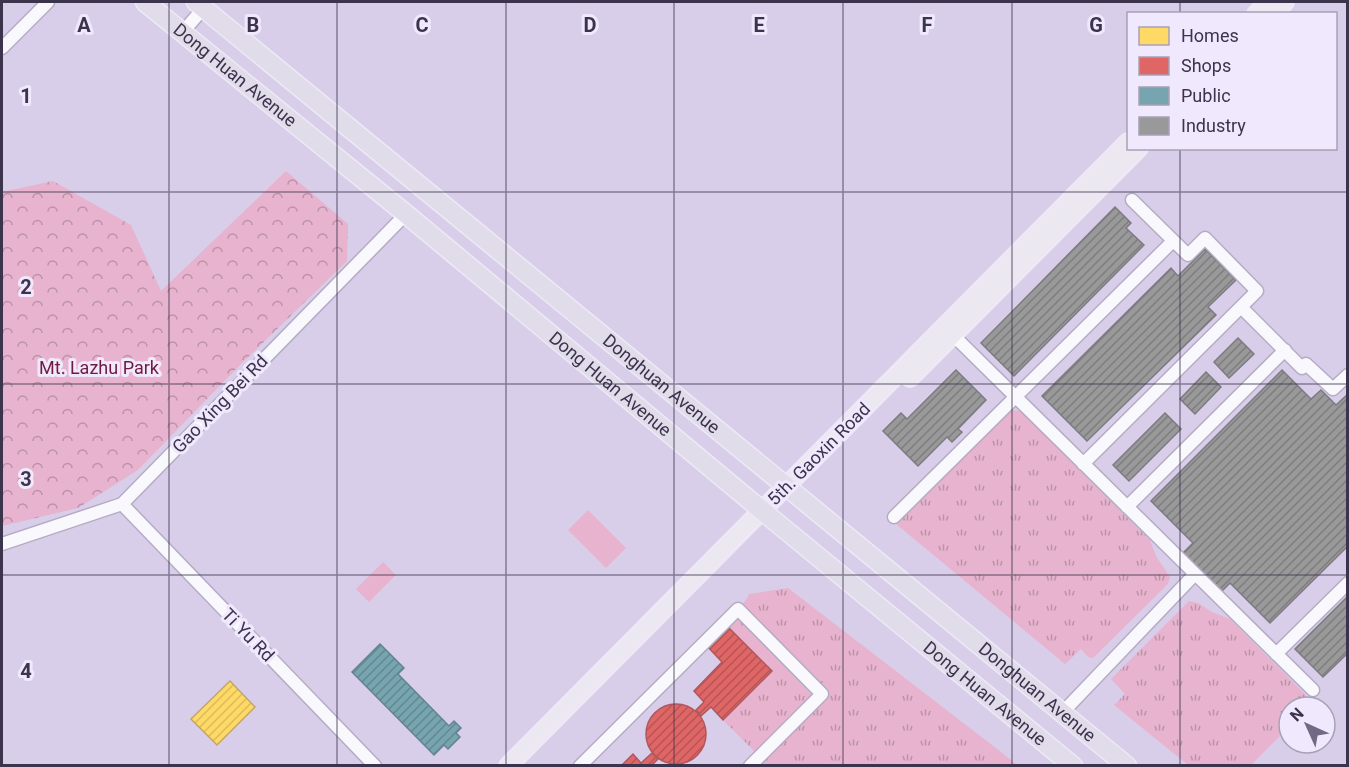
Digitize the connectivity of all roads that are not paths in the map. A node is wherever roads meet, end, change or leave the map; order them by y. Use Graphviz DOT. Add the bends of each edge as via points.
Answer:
graph roads {
  1 [pos="48,2"];
  2 [pos="145,2"];
  3 [pos="203,4"];
  4 [pos="182,33"];
  5 [pos="2,48"];
  6 [pos="1127,143"];
  7 [pos="1137,150"];
  8 [pos="1132,200"];
  9 [pos="406,214"];
  10 [pos="1173,241"];
  11 [pos="1241,307"];
  12 [pos="953,335"];
  13 [pos="1285,350"];
  14 [pos="1347,375"];
  15 [pos="1016,397"];
  16 [pos="1083,464"];
  17 [pos="791,490"];
  18 [pos="122,504"];
  19 [pos="1127,507"];
  20 [pos="766,514"];
  21 [pos="894,517"];
  22 [pos="2,544"];
  23 [pos="1195,574"];
  24 [pos="1347,583"];
  25 [pos="1276,654"];
  26 [pos="1313,690"];
  27 [pos="1063,712"];
  28 [pos="375,765"];
  29 [pos="508,765"];
  30 [pos="524,765"];
  31 [pos="580,765"];
  32 [pos="750,765"];
  33 [pos="1073,765"];
  34 [pos="1127,765"];
  1 -- 5 [label="street"];
  2 -- 4 [label="highway, Dong Huan Avenue"];
  3 -- 4 [label="street"];
  3 -- 17 [label="highway, Donghuan Avenue"];
  4 -- 9 [label="highway, Dong Huan Avenue"];
  6 -- 17 [label="main road, 5th. Gaoxin Road"];
  7 -- 12 [label="main road, 5th. Gaoxin Road"];
  8 -- 10 [label="street"];
  9 -- 18 [label="street, Gao Xing Bei Rd"];
  9 -- 20 [label="highway, Dong Huan Avenue"];
  10 -- 11 [label="street" via="1188,255 1206,238 1257,291"];
  10 -- 15 [label="street"];
  11 -- 13 [label="street"];
  11 -- 16 [label="street"];
  12 -- 15 [label="street"];
  12 -- 17 [label="main road, 5th. Gaoxin Road"];
  13 -- 14 [label="street" via="1302,368 1306,364 1333,389"];
  13 -- 19 [label="street"];
  15 -- 16 [label="street"];
  15 -- 21 [label="street"];
  16 -- 19 [label="street"];
  17 -- 20 [label="main road, 5th. Gaoxin Road"];
  17 -- 27 [label="highway, Donghuan Avenue"];
  18 -- 22 [label="street, Gao Xing Bei Rd"];
  18 -- 28 [label="street, Ti Yu Rd"];
  19 -- 23 [label="street"];
  20 -- 29 [label="main road, 5th. Gaoxin Road"];
  20 -- 30 [label="main road, 5th. Gaoxin Road"];
  20 -- 33 [label="highway, Dong Huan Avenue"];
  23 -- 25 [label="street"];
  23 -- 27 [label="street"];
  24 -- 25 [label="street"];
  25 -- 26 [label="street"];
  27 -- 34 [label="highway, Donghuan Avenue"];
  31 -- 32 [label="street" via="738,609 822,694"];
}
